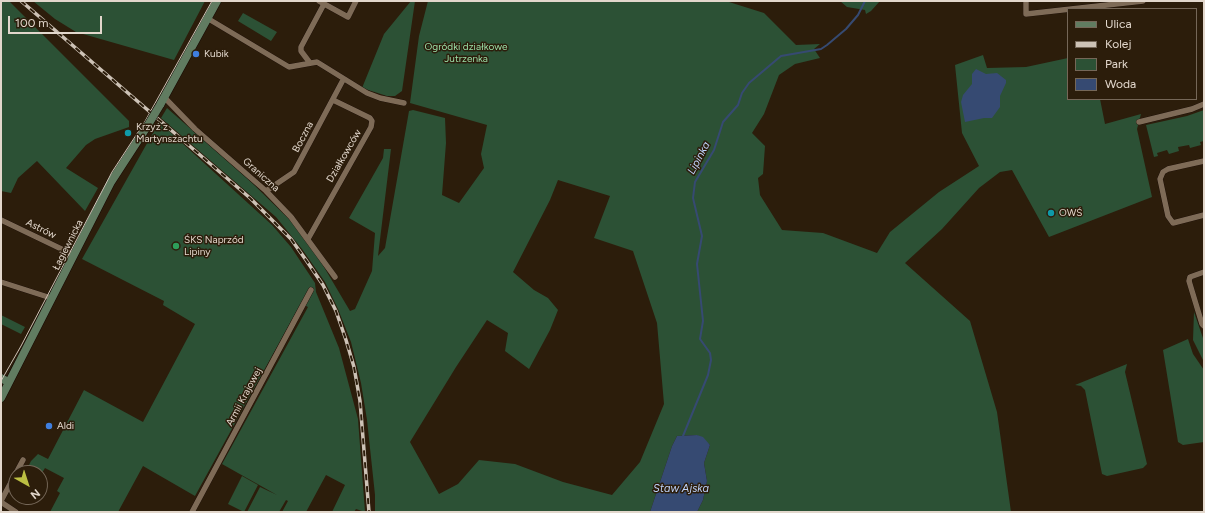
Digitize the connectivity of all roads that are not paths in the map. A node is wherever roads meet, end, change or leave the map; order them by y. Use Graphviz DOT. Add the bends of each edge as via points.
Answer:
graph roads {
  1 [pos="217,1"];
  2 [pos="356,1"];
  3 [pos="1026,1"];
  4 [pos="1143,1"];
  5 [pos="321,2"];
  6 [pos="1080,8"];
  7 [pos="1067,9"];
  8 [pos="207,18"];
  9 [pos="310,63"];
  10 [pos="343,80"];
  11 [pos="333,100"];
  12 [pos="162,101"];
  13 [pos="404,103"];
  14 [pos="1204,104"];
  15 [pos="1139,122"];
  16 [pos="1204,161"];
  17 [pos="266,191"];
  18 [pos="1204,215"];
  19 [pos="1,220"];
  20 [pos="308,238"];
  21 [pos="74,255"];
  22 [pos="1204,272"];
  23 [pos="335,277"];
  24 [pos="1,282"];
  25 [pos="311,290"];
  26 [pos="51,298"];
  27 [pos="1204,326"];
  28 [pos="5,380"];
  29 [pos="1,398"];
  30 [pos="23,460"];
  31 [pos="1,501"];
  32 [pos="16,512"];
  33 [pos="192,512"];
  1 -- 8 [label="street, Łagiewnicka"];
  2 -- 5 [label="street" via="348,17"];
  3 -- 7 [label="street" via="1026,14"];
  4 -- 6 [label="street"];
  5 -- 9 [label="street" via="301,47"];
  8 -- 9 [label="street" via="289,67"];
  8 -- 12 [label="street, Łagiewnicka"];
  9 -- 10 [label="street" via="317,62"];
  10 -- 11 [label="street, Boczna"];
  10 -- 13 [label="street" via="380,98"];
  11 -- 17 [label="street, Boczna" via="294,172"];
  11 -- 20 [label="street, Działkowców" via="370,118 372,122"];
  12 -- 17 [label="street, Graniczna"];
  12 -- 21 [label="street, Łagiewnicka, bridge" via="111,182"];
  14 -- 15 [label="street" via="1192,110"];
  16 -- 18 [label="street" via="1168,169 1163,172 1160,179 1170,220 1178,222"];
  17 -- 20 [label="street, Graniczna"];
  19 -- 21 [label="street, Astrów"];
  20 -- 23 [label="street, Graniczna"];
  21 -- 26 [label="street, Łagiewnicka"];
  22 -- 27 [label="street" via="1190,278 1189,281"];
  24 -- 26 [label="street"];
  25 -- 33 [label="street, Armii Krajowej"];
  26 -- 28 [label="street, Łagiewnicka"];
  28 -- 29 [label="street, Łagiewnicka"];
  30 -- 31 [label="street"];
  31 -- 32 [label="street"];
}
